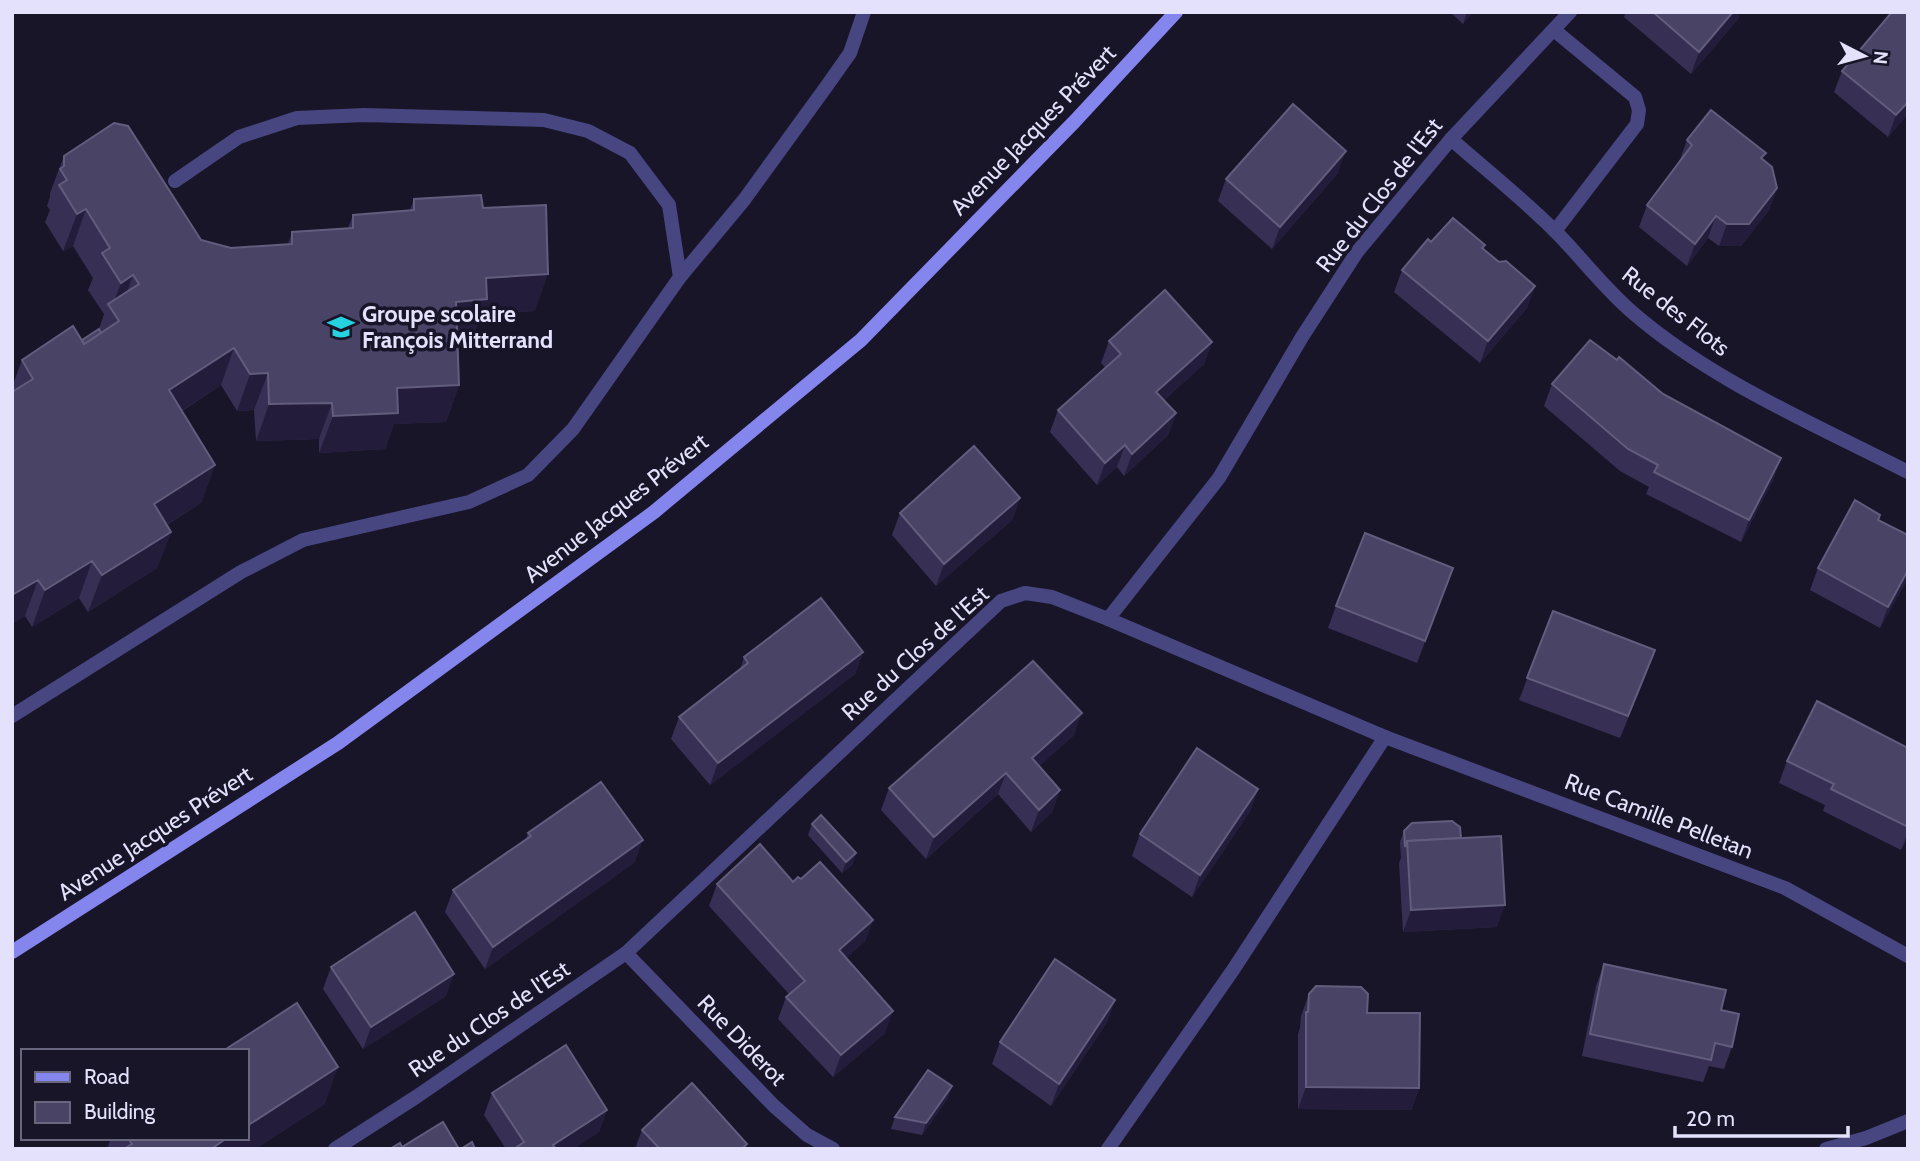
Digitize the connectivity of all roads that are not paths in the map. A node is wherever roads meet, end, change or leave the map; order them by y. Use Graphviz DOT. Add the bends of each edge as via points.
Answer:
graph roads {
  1 [pos="864,12"];
  2 [pos="1176,12"];
  3 [pos="1570,12"];
  4 [pos="1554,30"];
  5 [pos="1451,139"];
  6 [pos="175,181"];
  7 [pos="1555,231"];
  8 [pos="680,277"];
  9 [pos="1908,472"];
  10 [pos="1108,619"];
  11 [pos="12,716"];
  12 [pos="1385,737"];
  13 [pos="12,952"];
  14 [pos="626,953"];
  15 [pos="1908,956"];
  16 [pos="1908,1121"];
  17 [pos="335,1149"];
  18 [pos="833,1149"];
  19 [pos="1108,1149"];
  20 [pos="1826,1149"];
  1 -- 8 [label="street" via="850,53 744,200"];
  2 -- 13 [label="main road, Avenue Jacques Prévert" via="861,340 654,512 338,743"];
  3 -- 4 [label="street, Rue du Clos de l'Est"];
  4 -- 5 [label="street, Rue du Clos de l'Est"];
  4 -- 7 [label="street" via="1635,97 1639,110 1637,124"];
  5 -- 7 [label="street, Rue des Flots"];
  5 -- 10 [label="street, Rue du Clos de l'Est" via="1357,252 1219,478"];
  6 -- 8 [label="street" via="239,137 297,118 364,115 544,120 588,131 629,153 669,205"];
  7 -- 9 [label="street, Rue des Flots" via="1632,312 1678,347 1718,373"];
  8 -- 11 [label="street" via="573,429 528,475 469,502 303,540 241,572"];
  10 -- 12 [label="street, Rue Camille Pelletan"];
  10 -- 14 [label="street, Rue du Clos de l'Est" via="1052,597 1025,593 1001,601"];
  12 -- 15 [label="street, Rue Camille Pelletan" via="1785,888"];
  12 -- 19 [label="street" via="1233,970"];
  14 -- 17 [label="street, Rue du Clos de l'Est"];
  14 -- 18 [label="street, Rue Diderot" via="774,1106 807,1135"];
  16 -- 20 [label="street"];
}
